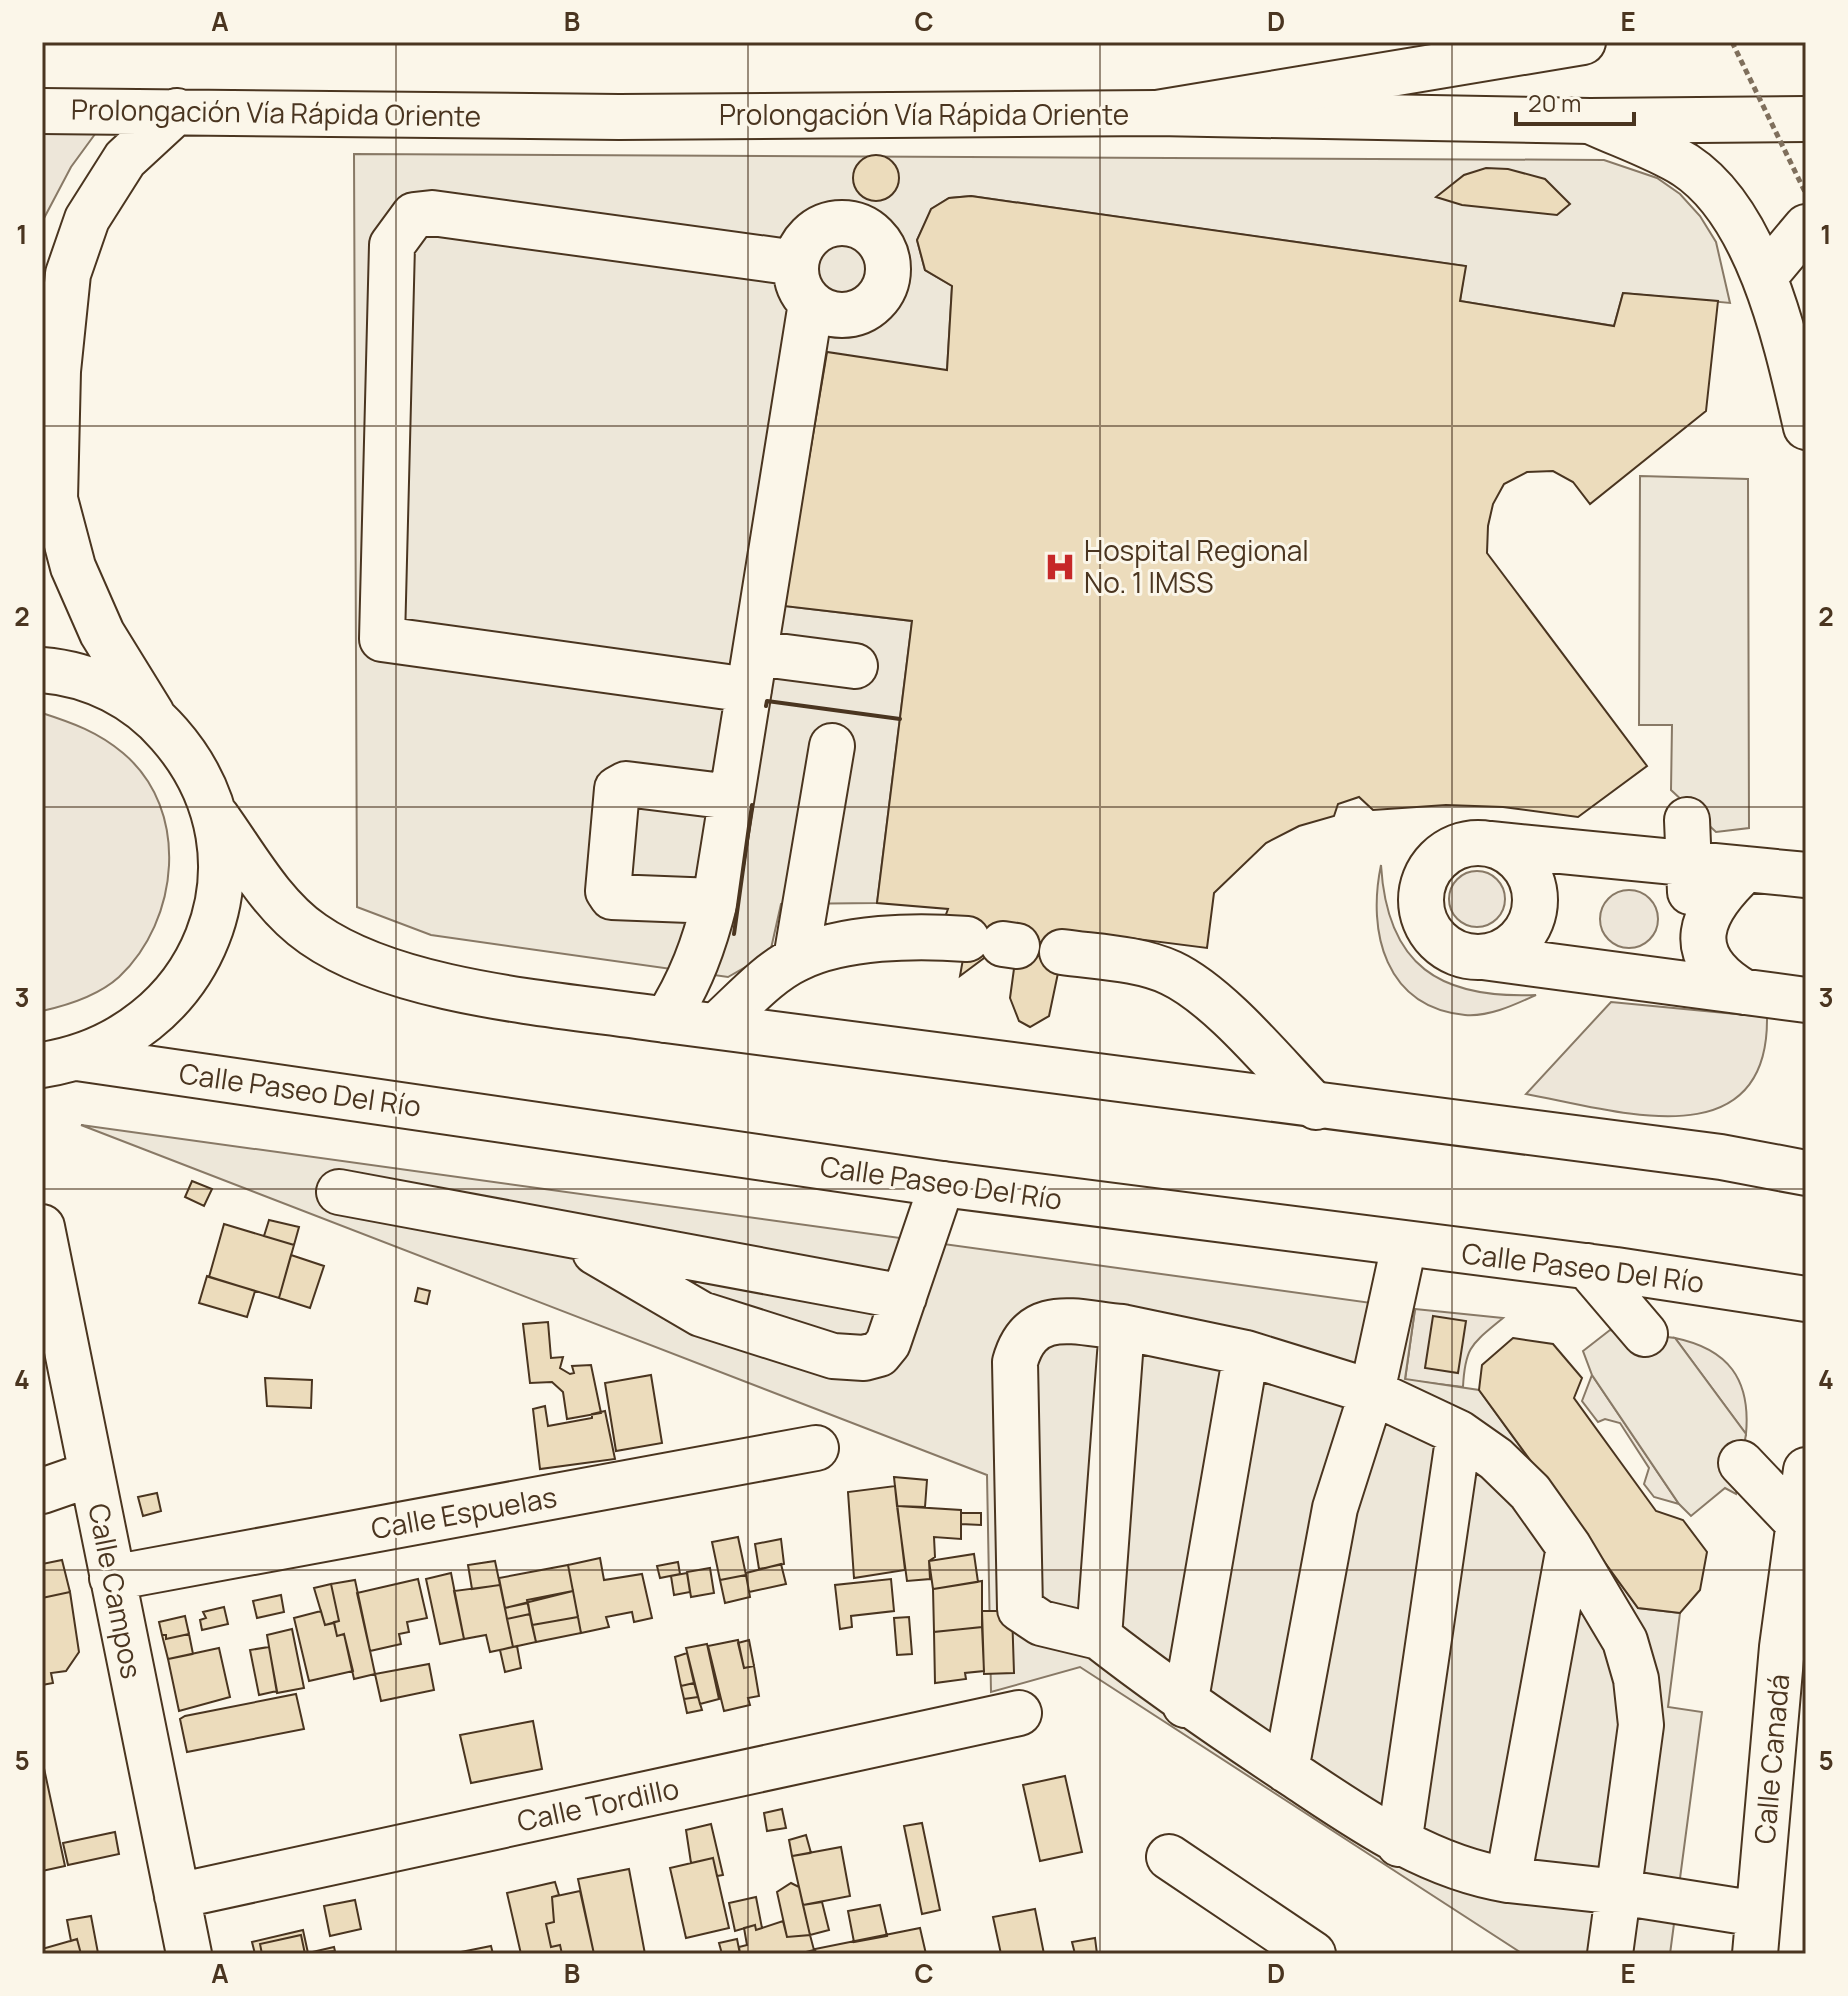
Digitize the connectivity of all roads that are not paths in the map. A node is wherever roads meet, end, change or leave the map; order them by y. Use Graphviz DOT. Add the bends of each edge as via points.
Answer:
graph roads {
  1 [pos="1583,42"];
  2 [pos="42,111"];
  3 [pos="177,111"];
  4 [pos="1157,113"];
  5 [pos="1806,119"];
  6 [pos="1590,121"];
  7 [pos="1806,227"];
  8 [pos="796,263"];
  9 [pos="1766,275"];
  10 [pos="811,303"];
  11 [pos="1806,427"];
  12 [pos="855,666"];
  13 [pos="42,670"];
  14 [pos="752,671"];
  15 [pos="152,714"];
  16 [pos="832,746"];
  17 [pos="731,797"];
  18 [pos="217,817"];
  19 [pos="1687,820"];
  20 [pos="1481,843"];
  21 [pos="1647,860"];
  22 [pos="1690,864"];
  23 [pos="1746,869"];
  24 [pos="1806,875"];
  25 [pos="715,901"];
  26 [pos="1685,922"];
  27 [pos="995,943"];
  28 [pos="1062,952"];
  29 [pos="1483,957"];
  30 [pos="796,959"];
  31 [pos="1638,977"];
  32 [pos="1744,992"];
  33 [pos="1806,1000"];
  34 [pos="666,1020"];
  35 [pos="716,1026"];
  36 [pos="60,1062"];
  37 [pos="1316,1107"];
  38 [pos="1806,1173"];
  39 [pos="942,1184"];
  40 [pos="339,1192"];
  41 [pos="42,1227"];
  42 [pos="569,1237"];
  43 [pos="1404,1245"];
  44 [pos="1587,1266"];
  45 [pos="904,1297"];
  46 [pos="1806,1299"];
  47 [pos="1122,1327"];
  48 [pos="1645,1334"];
  49 [pos="1246,1353"];
  50 [pos="1372,1392"];
  51 [pos="1459,1433"];
  52 [pos="816,1448"];
  53 [pos="1741,1463"];
  54 [pos="1806,1470"];
  55 [pos="91,1474"];
  56 [pos="42,1491"];
  57 [pos="1799,1524"];
  58 [pos="1569,1547"];
  59 [pos="112,1578"];
  60 [pos="1099,1637"];
  61 [pos="1794,1649"];
  62 [pos="1185,1705"];
  63 [pos="1019,1713"];
  64 [pos="1286,1770"];
  65 [pos="1399,1844"];
  66 [pos="1169,1857"];
  67 [pos="1508,1880"];
  68 [pos="1619,1892"];
  69 [pos="177,1896"];
  70 [pos="1757,1934"];
  71 [pos="189,1954"];
  72 [pos="1313,1954"];
  73 [pos="1610,1954"];
  1 -- 4 [label="main road"];
  2 -- 3 [label="main road, Prolongación Vía Rápida Oriente"];
  3 -- 4 [label="main road, Prolongación Vía Rápida Oriente" via="619,117"];
  3 -- 15 [label="main road" via="125,159 87,219 68,274 58,371 55,499 69,554 102,633"];
  4 -- 6 [label="main road, Prolongación Vía Rápida Oriente"];
  5 -- 6 [label="main road, Prolongación Vía Rápida Oriente"];
  6 -- 9 [label="main road" via="1684,164 1716,191"];
  7 -- 9 [label="main road"];
  8 -- 10 [label="main road" via="796,277"];
  8 -- 10 [label="main road" via="810,235 838,222 868,230 886,255 885,286 866,308 838,315"];
  8 -- 14 [label="main road" via="432,213 414,215 392,245 382,639"];
  9 -- 11 [label="main road"];
  10 -- 14 [label="main road"];
  12 -- 14 [label="main road"];
  13 -- 15 [label="main road" via="110,687"];
  14 -- 17 [label="main road"];
  15 -- 18 [label="main road" via="192,760"];
  16 -- 30 [label="main road"];
  17 -- 25 [label="main road"];
  17 -- 25 [label="main road" via="626,784 617,789 608,891 612,897"];
  18 -- 34 [label="main road" via="273,896 312,934 357,958 402,975"];
  18 -- 36 [label="main road" via="222,878 209,938 178,992 133,1033"];
  19 -- 22 [label="main road"];
  20 -- 21 [label="main road"];
  20 -- 29 [label="main road" via="1516,857 1534,890 1531,917 1517,941"];
  20 -- 29 [label="main road" via="1463,845 1432,866 1421,901 1433,936 1447,949"];
  21 -- 22 [label="main road"];
  21 -- 26 [label="main road" via="1674,885"];
  22 -- 23 [label="main road"];
  22 -- 26 [label="main road"];
  23 -- 24 [label="main road"];
  23 -- 32 [label="main road" via="1719,898 1701,933 1704,954"];
  25 -- 34 [label="main road" via="702,952"];
  26 -- 31 [label="main road" via="1671,954"];
  27 -- 30 [label="main road" via="892,938"];
  28 -- 37 [label="main road" via="1137,963 1197,987"];
  29 -- 31 [label="main road"];
  30 -- 35 [label="main road"];
  31 -- 32 [label="main road"];
  32 -- 33 [label="main road"];
  34 -- 35 [label="main road"];
  35 -- 37 [label="main road"];
  36 -- 39 [label="main road, Calle Paseo Del Río"];
  37 -- 38 [label="main road" via="1721,1157"];
  39 -- 43 [label="main road, Calle Paseo Del Río"];
  39 -- 45 [label="main road"];
  40 -- 42 [label="main road"];
  41 -- 55 [label="main road, Calle Campos"];
  42 -- 45 [label="main road"];
  42 -- 45 [label="main road" via="701,1314 833,1356 879,1354"];
  43 -- 44 [label="main road, Calle Paseo Del Río"];
  43 -- 50 [label="main road"];
  44 -- 46 [label="main road, Calle Paseo Del Río"];
  44 -- 48 [label="main road"];
  47 -- 49 [label="main road"];
  47 -- 60 [label="main road"];
  47 -- 60 [label="main road" via="1054,1321 1033,1328 1020,1343 1015,1362 1020,1609 1041,1623"];
  49 -- 50 [label="main road"];
  49 -- 62 [label="main road"];
  50 -- 51 [label="main road"];
  50 -- 64 [label="main road" via="1335,1508"];
  51 -- 58 [label="main road" via="1530,1492"];
  51 -- 65 [label="main road"];
  52 -- 59 [label="main road, Calle Espuelas"];
  53 -- 57 [label="main road"];
  54 -- 57 [label="main road, Calle Canadá"];
  55 -- 56 [label="main road"];
  55 -- 59 [label="main road, Calle Campos"];
  57 -- 61 [label="main road, Calle Canadá"];
  58 -- 67 [label="main road"];
  58 -- 68 [label="main road" via="1625,1641 1636,1679 1641,1725"];
  59 -- 69 [label="main road, Calle Campos"];
  60 -- 62 [label="main road"];
  61 -- 70 [label="main road, Calle Canadá"];
  62 -- 64 [label="main road"];
  63 -- 69 [label="main road, Calle Tordillo"];
  64 -- 65 [label="main road"];
  65 -- 67 [label="main road"];
  66 -- 72 [label="main road"];
  67 -- 68 [label="main road"];
  68 -- 70 [label="main road"];
  68 -- 73 [label="main road"];
  69 -- 71 [label="main road, Calle Campos"];
}
